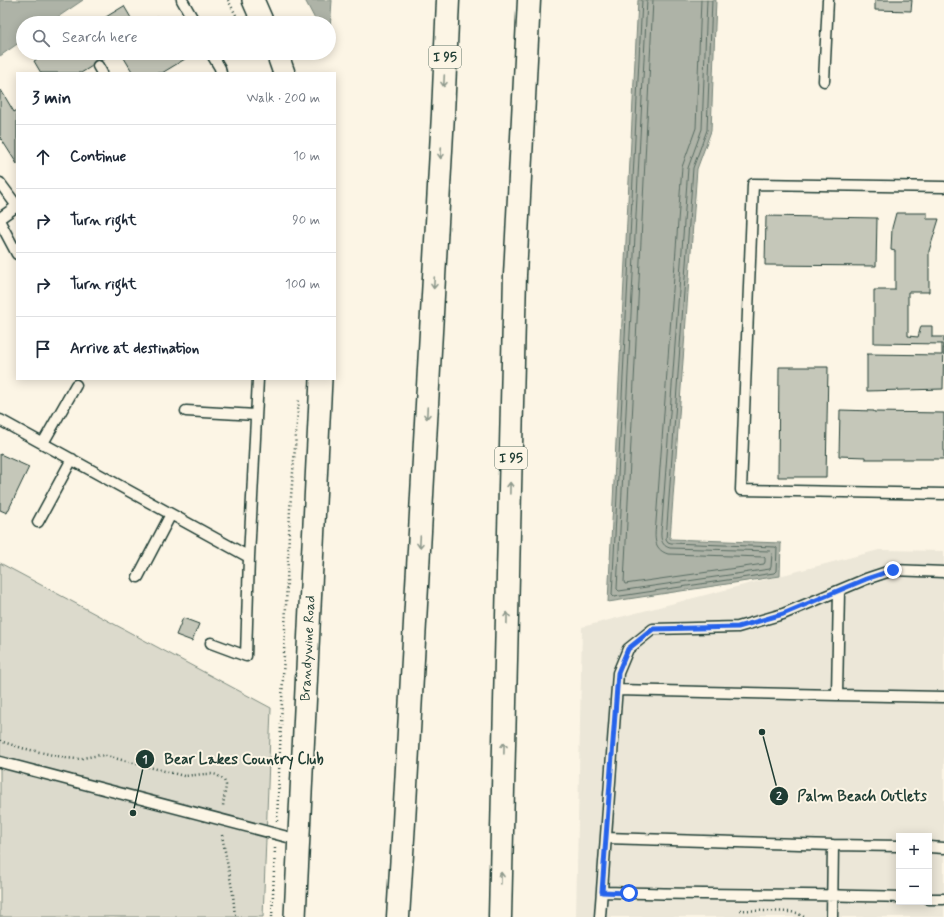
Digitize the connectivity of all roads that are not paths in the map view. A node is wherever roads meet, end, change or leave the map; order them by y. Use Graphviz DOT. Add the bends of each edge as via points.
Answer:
graph roads {
  1 [pos="182,0"];
  2 [pos="252,0"];
  3 [pos="448,0"];
  4 [pos="529,0"];
  5 [pos="828,0"];
  6 [pos="191,16"];
  7 [pos="260,16"];
  8 [pos="214,60"];
  9 [pos="279,60"];
  10 [pos="218,71"];
  11 [pos="284,72"];
  12 [pos="824,81"];
  13 [pos="0,183"];
  14 [pos="944,187"];
  15 [pos="16,205"];
  16 [pos="16,207"];
  17 [pos="0,218"];
  18 [pos="0,222"];
  19 [pos="16,252"];
  20 [pos="258,380"];
  21 [pos="321,380"];
  22 [pos="76,385"];
  23 [pos="186,411"];
  24 [pos="256,415"];
  25 [pos="0,420"];
  26 [pos="43,443"];
  27 [pos="72,459"];
  28 [pos="944,494"];
  29 [pos="171,514"];
  30 [pos="38,522"];
  31 [pos="249,557"];
  32 [pos="944,572"];
  33 [pos="138,577"];
  34 [pos="839,590"];
  35 [pos="211,642"];
  36 [pos="617,690"];
  37 [pos="837,694"];
  38 [pos="944,697"];
  39 [pos="0,762"];
  40 [pos="606,838"];
  41 [pos="299,840"];
  42 [pos="833,844"];
  43 [pos="896,846"];
  44 [pos="932,847"];
  45 [pos="944,848"];
  46 [pos="602,892"];
  47 [pos="832,895"];
  48 [pos="896,897"];
  49 [pos="932,898"];
  50 [pos="944,899"];
  51 [pos="295,917"];
  52 [pos="398,917"];
  53 [pos="500,917"];
  54 [pos="600,917"];
  55 [pos="832,917"];
  1 -- 6 [label="lane"];
  2 -- 7 [label="street"];
  3 -- 52 [label="highway, I 95, one-way"];
  53 -- 4 [label="highway, I 95, one-way" via="515,275"];
  5 -- 12 [label="lane"];
  8 -- 10 [label="lane"];
  9 -- 11 [label="street"];
  13 -- 15 [label="lane"];
  14 -- 28 [label="lane" via="752,184 741,490"];
  16 -- 17 [label="lane"];
  18 -- 19 [label="lane"];
  20 -- 24 [label="lane"];
  21 -- 41 [label="street, Brandywine Road"];
  22 -- 26 [label="lane"];
  23 -- 24 [label="lane"];
  24 -- 31 [label="lane"];
  25 -- 26 [label="lane"];
  26 -- 27 [label="lane"];
  27 -- 29 [label="lane"];
  27 -- 30 [label="lane"];
  29 -- 31 [label="lane"];
  29 -- 33 [label="lane"];
  31 -- 35 [label="lane" via="246,656"];
  32 -- 34 [label="lane" via="893,570"];
  34 -- 36 [label="lane" via="783,614 738,627 653,629 628,649 618,673"];
  34 -- 37 [label="lane"];
  36 -- 37 [label="lane"];
  36 -- 40 [label="lane"];
  37 -- 38 [label="lane"];
  39 -- 41 [label="lane"];
  40 -- 42 [label="lane"];
  40 -- 46 [label="lane"];
  41 -- 51 [label="street, Brandywine Road"];
  42 -- 43 [label="lane"];
  42 -- 47 [label="lane"];
  44 -- 45 [label="lane"];
  46 -- 47 [label="lane"];
  46 -- 54 [label="lane"];
  47 -- 48 [label="lane"];
  47 -- 55 [label="lane"];
  49 -- 50 [label="lane"];
}
